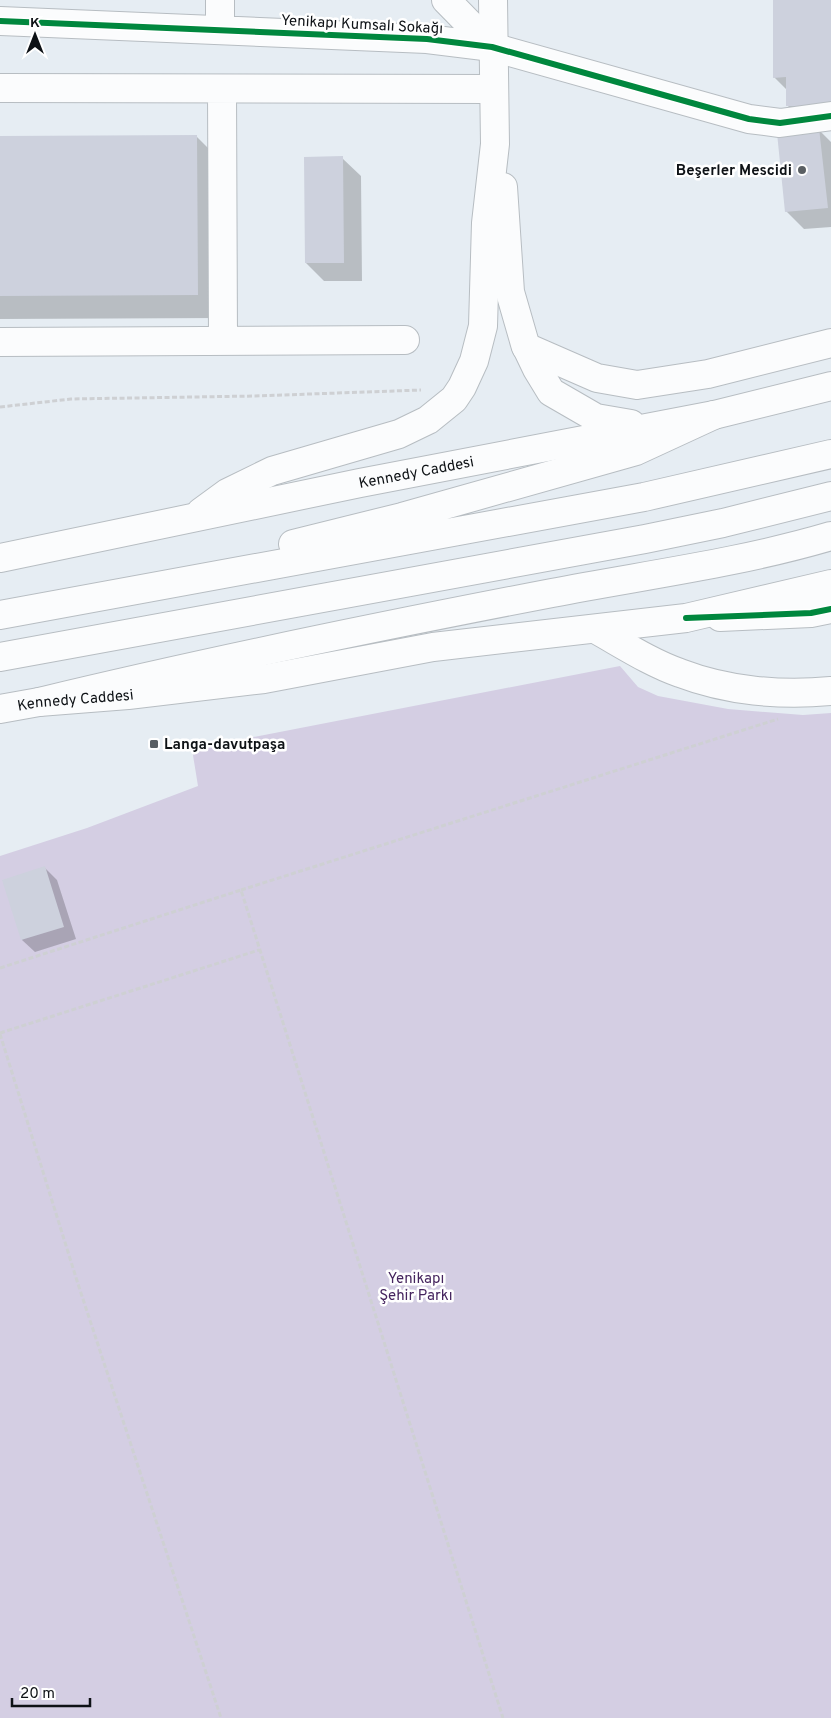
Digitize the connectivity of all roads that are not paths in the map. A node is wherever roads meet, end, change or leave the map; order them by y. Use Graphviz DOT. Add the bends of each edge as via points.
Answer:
graph roads {
  1 [pos="220,0"];
  2 [pos="446,0"];
  3 [pos="492,0"];
  4 [pos="0,21"];
  5 [pos="220,30"];
  6 [pos="492,48"];
  7 [pos="0,88"];
  8 [pos="222,89"];
  9 [pos="493,89"];
  10 [pos="831,116"];
  11 [pos="495,144"];
  12 [pos="223,340"];
  13 [pos="404,340"];
  14 [pos="0,342"];
  15 [pos="831,343"];
  16 [pos="526,347"];
  17 [pos="831,386"];
  18 [pos="714,415"];
  19 [pos="651,427"];
  20 [pos="831,454"];
  21 [pos="831,496"];
  22 [pos="190,519"];
  23 [pos="831,536"];
  24 [pos="0,558"];
  25 [pos="188,582"];
  26 [pos="831,584"];
  27 [pos="831,609"];
  28 [pos="0,615"];
  29 [pos="686,618"];
  30 [pos="595,629"];
  31 [pos="0,657"];
  32 [pos="819,692"];
  33 [pos="39,702"];
  34 [pos="0,710"];
  1 -- 5 [label="main road"];
  2 -- 6 [label="main road"];
  3 -- 6 [label="main road"];
  4 -- 5 [label="main road, Yenikapı Kumsalı Sokağı"];
  5 -- 6 [label="main road, Yenikapı Kumsalı Sokağı" via="428,39"];
  6 -- 9 [label="main road"];
  6 -- 10 [label="main road, Yenikapı Kumsalı Sokağı" via="749,119 780,123"];
  7 -- 8 [label="main road"];
  8 -- 9 [label="main road"];
  8 -- 12 [label="main road"];
  9 -- 11 [label="main road"];
  11 -- 16 [label="main road" via="504,194 510,292"];
  11 -- 22 [label="main road" via="486,223 482,326 474,361 454,399 428,420 399,434 272,471 227,493"];
  12 -- 13 [label="main road"];
  12 -- 14 [label="main road"];
  15 -- 16 [label="main road" via="708,374 637,385 597,378"];
  16 -- 19 [label="main road" via="551,392 596,418"];
  17 -- 18 [label="main road, Kennedy Caddesi"];
  18 -- 19 [label="main road, Kennedy Caddesi"];
  18 -- 25 [label="main road" via="636,451 402,517 291,544"];
  19 -- 22 [label="main road, Kennedy Caddesi"];
  20 -- 25 [label="main road" via="644,497"];
  21 -- 31 [label="main road" via="752,517 645,539"];
  22 -- 24 [label="main road, Kennedy Caddesi"];
  23 -- 33 [label="main road" via="740,559 225,658"];
  25 -- 28 [label="main road"];
  26 -- 29 [label="main road, Kennedy Caddesi"];
  27 -- 29 [label="main road" via="811,613"];
  29 -- 30 [label="main road, Kennedy Caddesi"];
  30 -- 32 [label="main road" via="680,673 745,690"];
  30 -- 33 [label="main road, Kennedy Caddesi" via="433,647 264,679"];
  33 -- 34 [label="main road, Kennedy Caddesi"];
}
